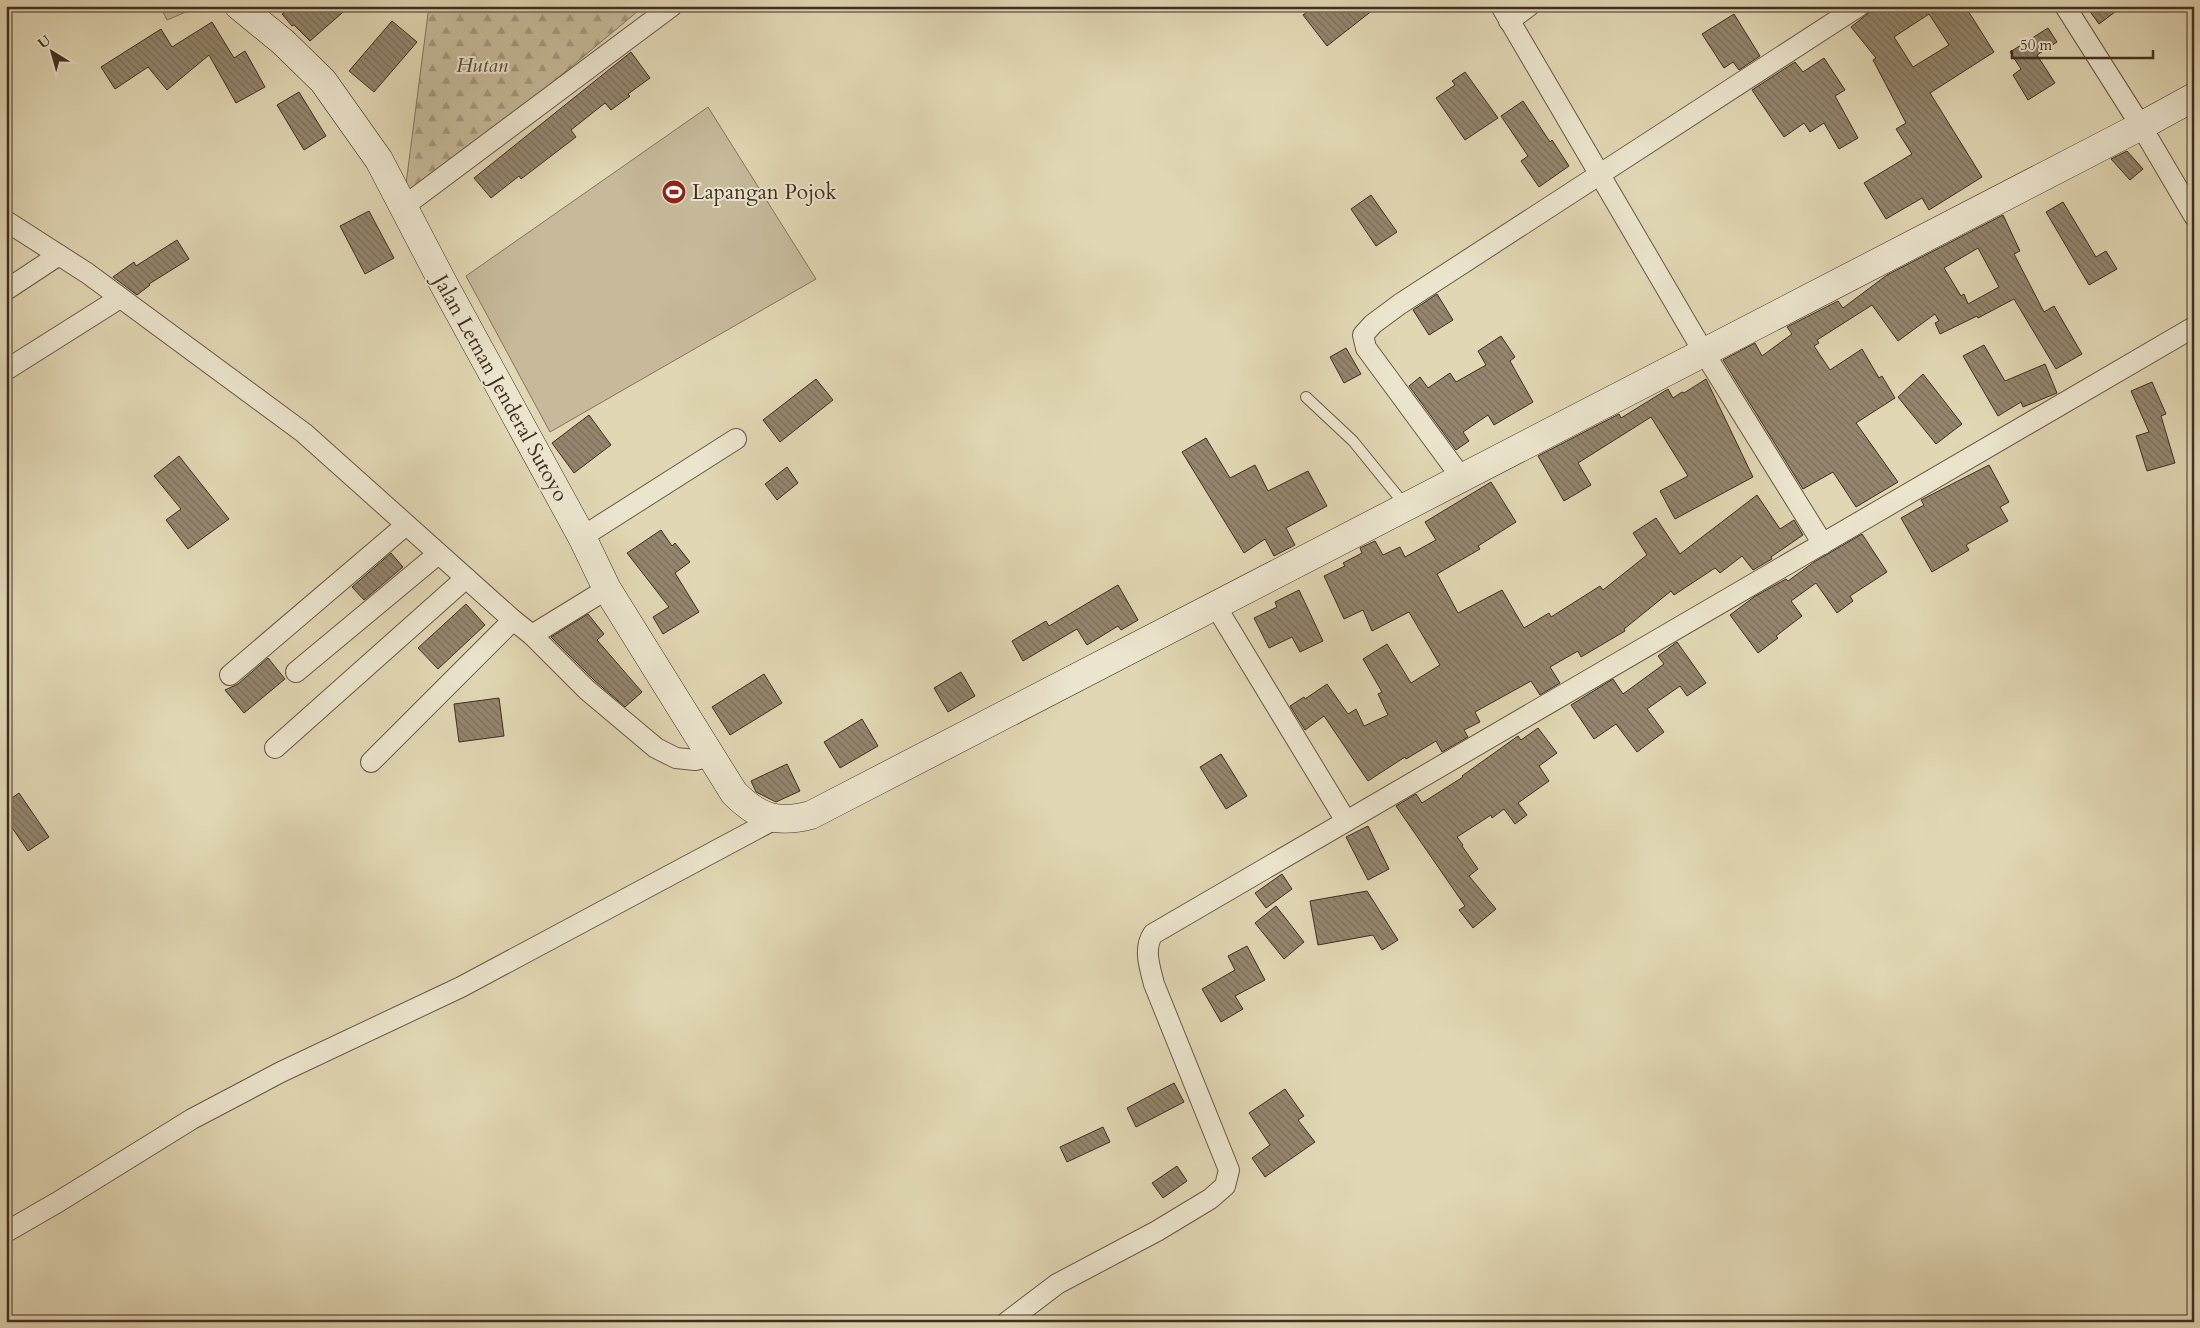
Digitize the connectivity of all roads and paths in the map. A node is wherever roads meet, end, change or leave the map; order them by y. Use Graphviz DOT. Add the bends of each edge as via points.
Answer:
graph roads {
  1 [pos="239,6"];
  2 [pos="672,6"];
  3 [pos="1529,6"];
  4 [pos="1859,6"];
  5 [pos="2065,6"];
  6 [pos="1505,13"];
  7 [pos="2194,97"];
  8 [pos="2141,126"];
  9 [pos="1600,176"];
  10 [pos="403,207"];
  11 [pos="2194,216"];
  12 [pos="6,221"];
  13 [pos="59,255"];
  14 [pos="6,290"];
  15 [pos="120,298"];
  16 [pos="2194,327"];
  17 [pos="1703,351"];
  18 [pos="6,370"];
  19 [pos="1306,397"];
  20 [pos="736,439"];
  21 [pos="1462,477"];
  22 [pos="1405,506"];
  23 [pos="406,525"];
  24 [pos="582,537"];
  25 [pos="1823,544"];
  26 [pos="438,554"];
  27 [pos="466,578"];
  28 [pos="607,589"];
  29 [pos="1215,605"];
  30 [pos="513,620"];
  31 [pos="532,635"];
  32 [pos="296,672"];
  33 [pos="230,675"];
  34 [pos="275,748"];
  35 [pos="711,756"];
  36 [pos="371,762"];
  37 [pos="775,819"];
  38 [pos="1346,821"];
  39 [pos="6,1232"];
  40 [pos="1007,1322"];
  1 -- 10 [label="street, Jalan Letnan Jenderal Sutoyo" via="323,81 379,160"];
  2 -- 10 [label="street"];
  3 -- 6 [label="street"];
  4 -- 9 [label="street"];
  5 -- 8 [label="street"];
  6 -- 9 [label="street"];
  7 -- 8 [label="street"];
  8 -- 11 [label="street"];
  8 -- 17 [label="street"];
  9 -- 17 [label="street"];
  9 -- 21 [label="street" via="1400,304 1363,335 1366,348"];
  10 -- 24 [label="street, Jalan Letnan Jenderal Sutoyo"];
  12 -- 13 [label="street"];
  13 -- 14 [label="street"];
  13 -- 15 [label="street"];
  15 -- 18 [label="street"];
  15 -- 23 [label="street" via="304,434"];
  16 -- 25 [label="street"];
  17 -- 21 [label="street"];
  17 -- 25 [label="street"];
  19 -- 22 [label="lane" via="1353,441"];
  20 -- 24 [label="street"];
  21 -- 22 [label="street"];
  22 -- 29 [label="street"];
  23 -- 26 [label="street"];
  23 -- 33 [label="street"];
  24 -- 28 [label="street, Jalan Letnan Jenderal Sutoyo"];
  25 -- 38 [label="street"];
  26 -- 27 [label="street"];
  26 -- 32 [label="street"];
  27 -- 30 [label="street"];
  27 -- 34 [label="street"];
  28 -- 31 [label="street"];
  28 -- 35 [label="street, Jalan Letnan Jenderal Sutoyo"];
  29 -- 37 [label="street" via="811,815 791,820"];
  29 -- 38 [label="street"];
  30 -- 31 [label="street"];
  30 -- 36 [label="street"];
  31 -- 35 [label="street" via="587,690 656,748 676,758 695,760"];
  35 -- 37 [label="street, Jalan Letnan Jenderal Sutoyo" via="746,805"];
  37 -- 39 [label="street" via="461,988 281,1072 192,1119"];
  38 -- 40 [label="street" via="1153,934 1149,941 1147,954 1154,984 1230,1170 1225,1186 1210,1199 1157,1231 1057,1284"];
}
